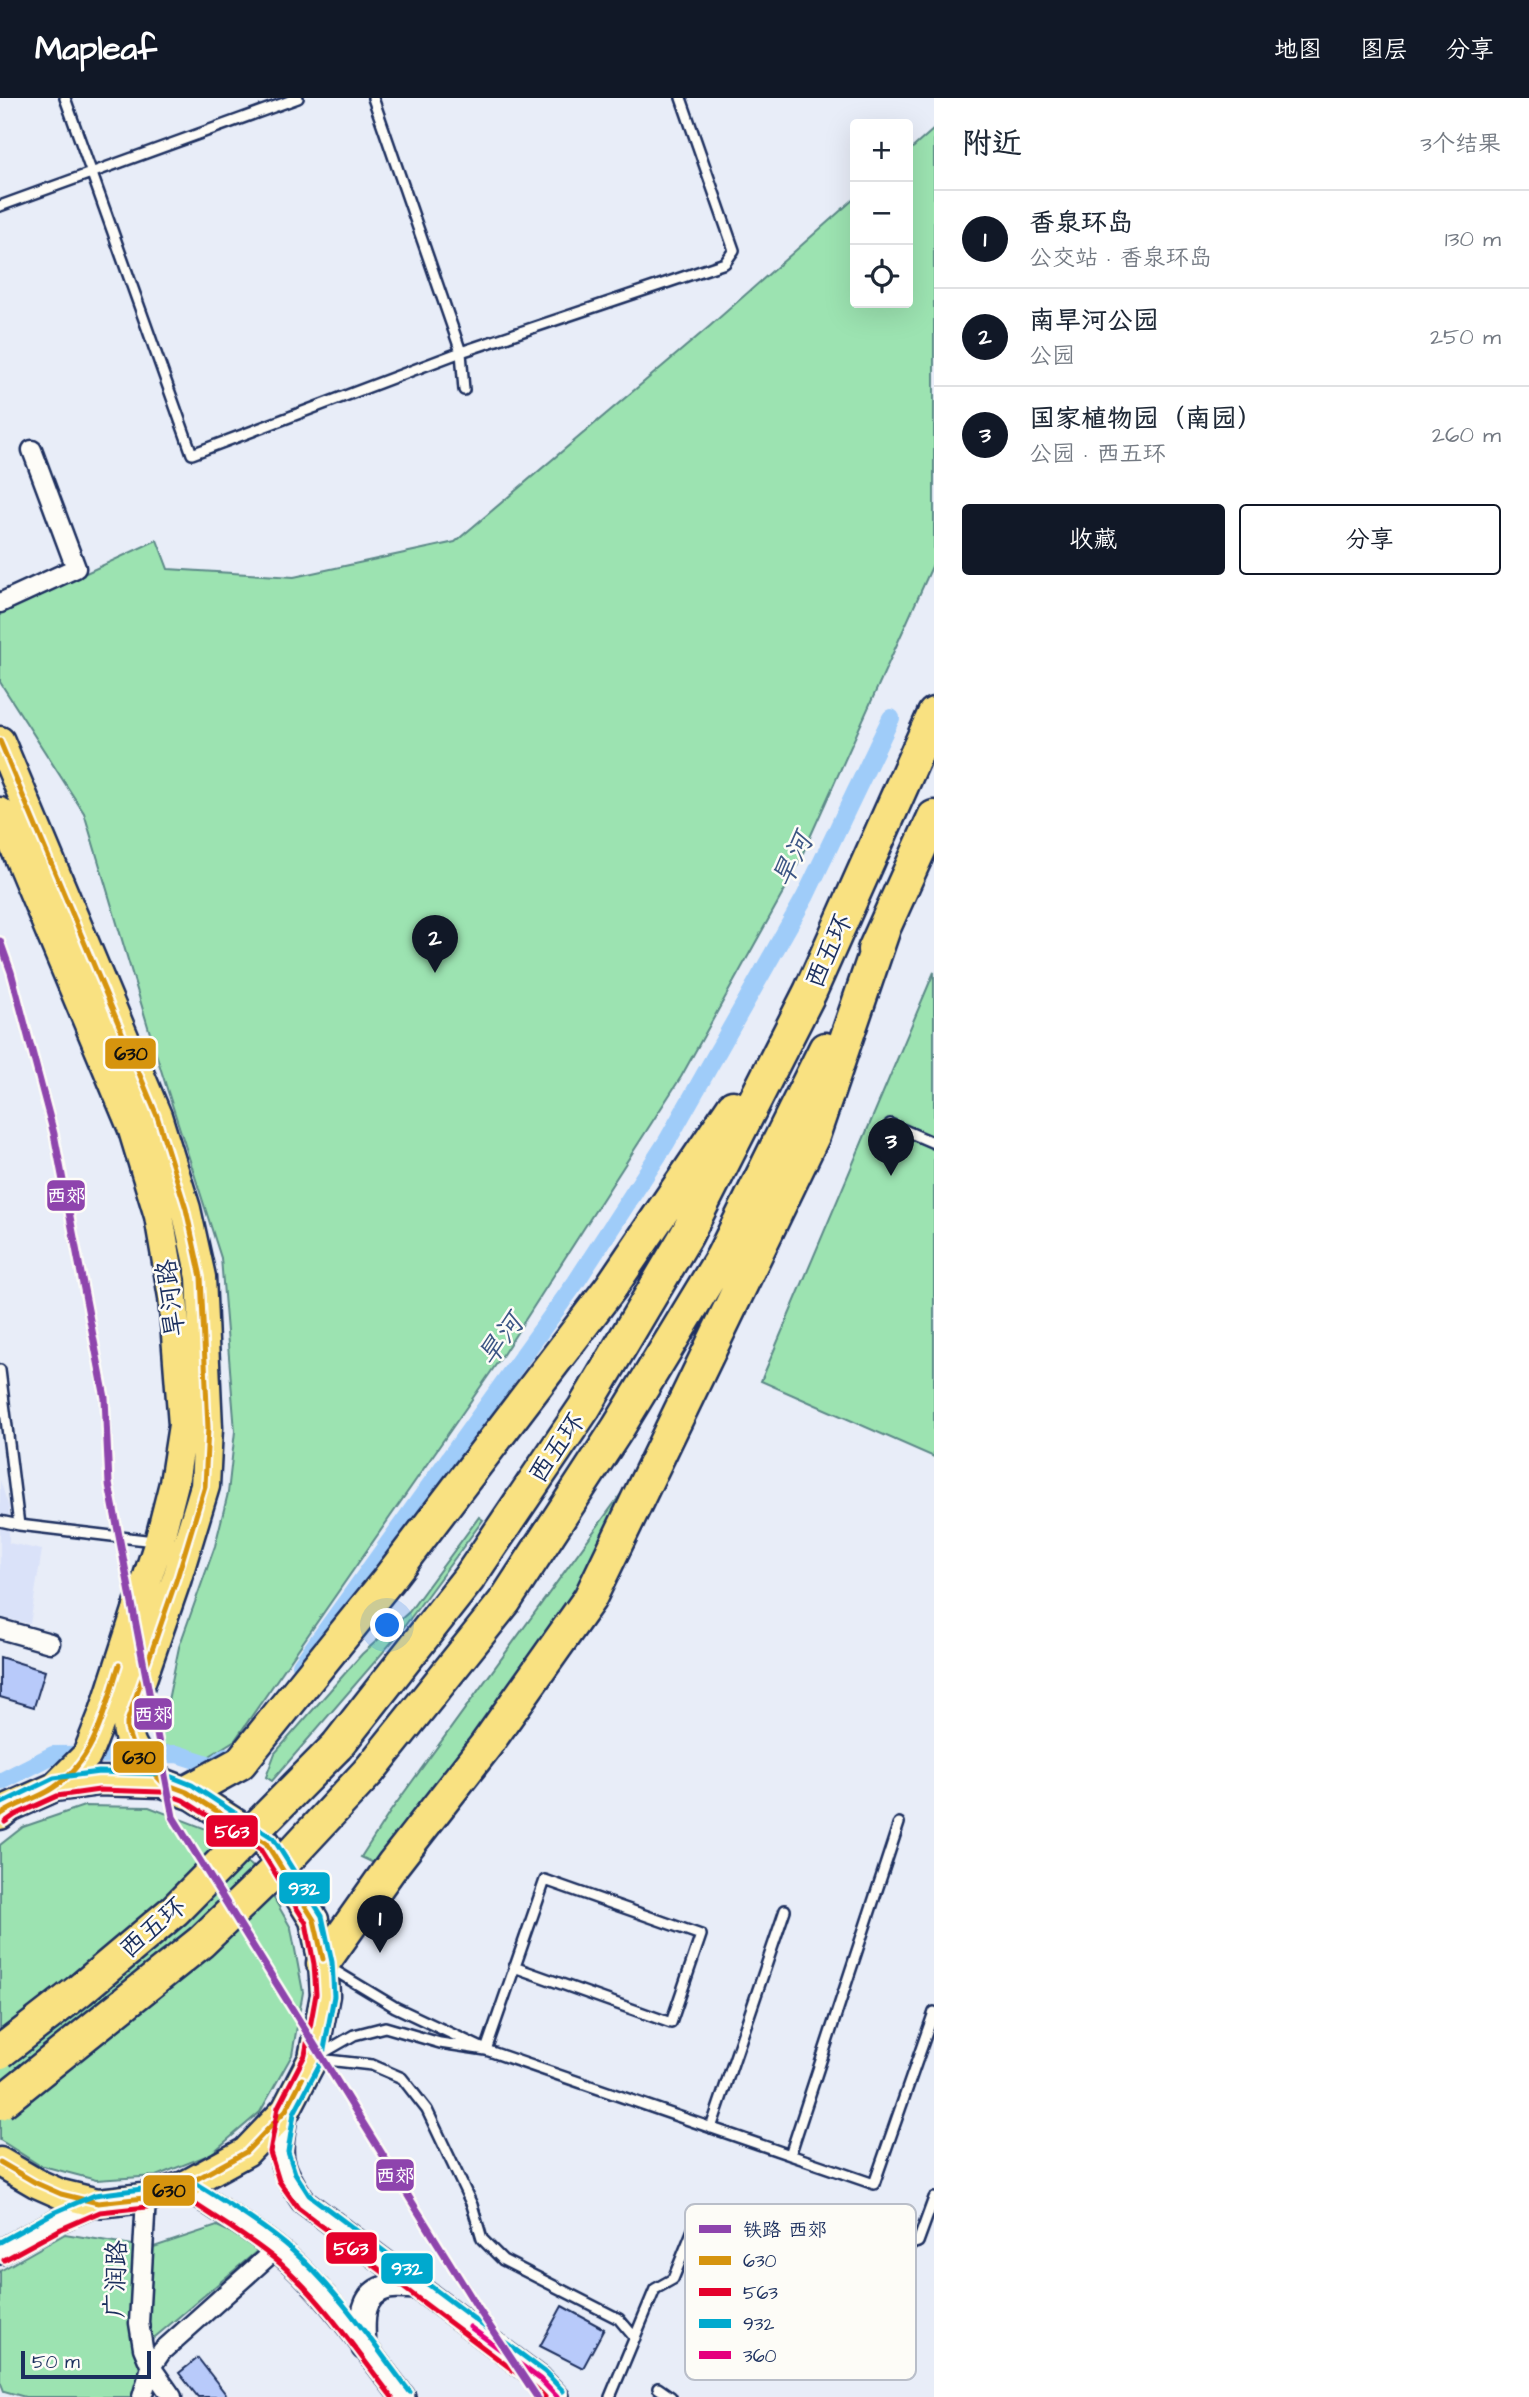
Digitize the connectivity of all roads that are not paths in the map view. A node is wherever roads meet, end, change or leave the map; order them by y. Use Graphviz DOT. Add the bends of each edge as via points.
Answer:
graph roads {
  1 [pos="65,98"];
  2 [pos="298,98"];
  3 [pos="373,98"];
  4 [pos="681,98"];
  5 [pos="92,172"];
  6 [pos="0,206"];
  7 [pos="461,352"];
  8 [pos="464,390"];
  9 [pos="32,450"];
  10 [pos="0,603"];
  11 [pos="934,714"];
  12 [pos="0,741"];
  13 [pos="0,813"];
  14 [pos="934,817"];
  15 [pos="883,931"];
  16 [pos="810,992"];
  17 [pos="890,1124"];
  18 [pos="934,1143"];
  19 [pos="0,1370"];
  20 [pos="0,1521"];
  21 [pos="19,1525"];
  22 [pos="159,1542"];
  23 [pos="0,1629"];
  24 [pos="50,1643"];
  25 [pos="55,1787"];
  26 [pos="175,1787"];
  27 [pos="0,1815"];
  28 [pos="899,1823"];
  29 [pos="785,1910"];
  30 [pos="323,1963"];
  31 [pos="514,1967"];
  32 [pos="934,2012"];
  33 [pos="486,2050"];
  34 [pos="0,2052"];
  35 [pos="313,2058"];
  36 [pos="0,2103"];
  37 [pos="286,2110"];
  38 [pos="710,2128"];
  39 [pos="790,2155"];
  40 [pos="0,2162"];
  41 [pos="184,2186"];
  42 [pos="146,2197"];
  43 [pos="934,2198"];
  44 [pos="98,2203"];
  45 [pos="916,2243"];
  46 [pos="276,2249"];
  47 [pos="685,2249"];
  48 [pos="0,2252"];
  49 [pos="416,2287"];
  50 [pos="635,2338"];
  51 [pos="365,2348"];
  52 [pos="150,2367"];
  53 [pos="658,2388"];
  54 [pos="142,2397"];
  55 [pos="172,2397"];
  56 [pos="403,2397"];
  57 [pos="557,2397"];
  58 [pos="610,2397"];
  59 [pos="671,2397"];
  1 -- 5 [label="lane"];
  2 -- 5 [label="lane"];
  3 -- 7 [label="lane"];
  4 -- 7 [label="lane" via="734,250 725,263"];
  5 -- 6 [label="lane"];
  5 -- 7 [label="lane" via="192,454"];
  7 -- 8 [label="lane"];
  9 -- 10 [label="street" via="76,568"];
  11 -- 16 [label="highway, 西五环"];
  12 -- 26 [label="main road, 旱河路" via="157,1116 187,1209 201,1277 208,1428 205,1486 127,1722 135,1753"];
  13 -- 22 [label="main road, 旱河路" via="132,1127 159,1216 173,1297 183,1425"];
  14 -- 15 [label="highway, 西五环"];
  15 -- 30 [label="highway" via="813,1136 590,1598"];
  15 -- 36 [label="highway, 西五环, bridge" via="722,1257 505,1601 369,1771 287,1859 201,1942"];
  16 -- 26 [label="highway" via="611,1287 387,1581 240,1763"];
  16 -- 34 [label="highway, 西五环, bridge" via="686,1236 584,1408 469,1578 337,1746 175,1910"];
  17 -- 18 [label="lane"];
  19 -- 21 [label="lane"];
  20 -- 21 [label="lane"];
  21 -- 22 [label="lane"];
  22 -- 25 [label="main road, 旱河路" via="87,1755"];
  23 -- 24 [label="street"];
  25 -- 26 [label="main road" via="99,1780"];
  25 -- 27 [label="main road"];
  26 -- 30 [label="main road, 旱河路" via="266,1843 314,1920"];
  28 -- 39 [label="lane"];
  29 -- 38 [label="lane"];
  30 -- 33 [label="lane" via="395,2007"];
  30 -- 35 [label="main road, 旱河路" via="325,1995"];
  31 -- 31 [label="lane" via="545,1880 701,1935 671,2023"];
  31 -- 33 [label="lane"];
  32 -- 39 [label="lane" via="874,2184"];
  33 -- 35 [label="lane" via="385,2027 354,2035"];
  33 -- 38 [label="lane"];
  35 -- 37 [label="main road, 旱河路"];
  35 -- 50 [label="lane" via="372,2066 402,2078 427,2110 472,2205 482,2239 503,2260 618,2319"];
  37 -- 41 [label="main road, 旱河路" via="246,2152"];
  37 -- 49 [label="street" via="279,2153 287,2177 303,2201"];
  38 -- 39 [label="lane"];
  40 -- 44 [label="main road" via="61,2194"];
  41 -- 42 [label="main road, 旱河路"];
  41 -- 46 [label="street"];
  42 -- 44 [label="main road, 旱河路"];
  42 -- 52 [label="street, 广润路" via="139,2323"];
  43 -- 45 [label="lane"];
  44 -- 48 [label="street"];
  46 -- 51 [label="street" via="322,2294"];
  46 -- 52 [label="street"];
  47 -- 50 [label="lane" via="673,2279 655,2289"];
  49 -- 51 [label="street" via="388,2287 371,2296 362,2316"];
  49 -- 57 [label="street" via="540,2379"];
  50 -- 58 [label="lane"];
  51 -- 56 [label="street"];
  52 -- 54 [label="street"];
  52 -- 55 [label="street, 广润路"];
  53 -- 59 [label="lane"];
}
